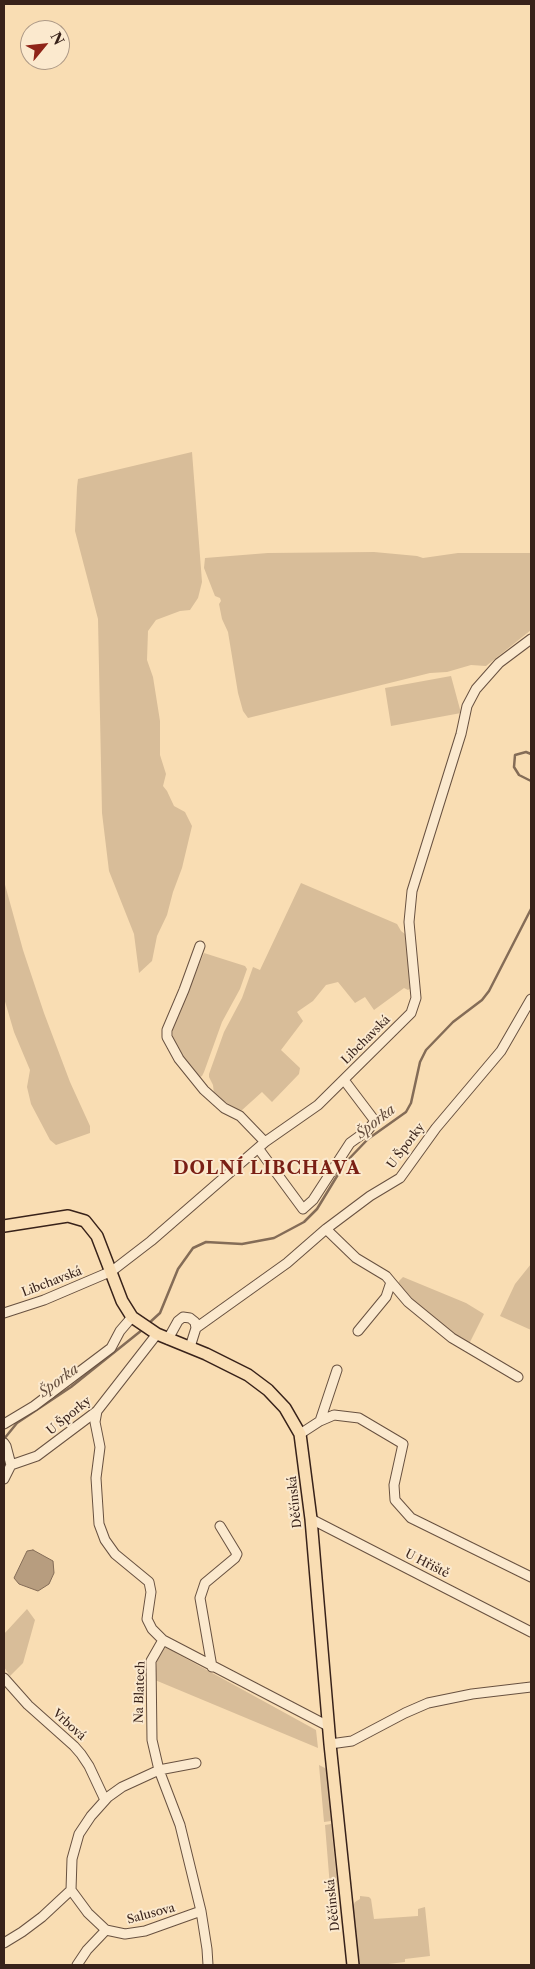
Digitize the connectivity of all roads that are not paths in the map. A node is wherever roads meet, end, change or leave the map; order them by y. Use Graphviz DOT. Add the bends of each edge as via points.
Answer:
graph roads {
  1 [pos="531,639"];
  2 [pos="200,946"];
  3 [pos="531,999"];
  4 [pos="344,1080"];
  5 [pos="262,1145"];
  6 [pos="4,1226"];
  7 [pos="326,1229"];
  8 [pos="112,1271"];
  9 [pos="391,1282"];
  10 [pos="4,1313"];
  11 [pos="136,1320"];
  12 [pos="196,1328"];
  13 [pos="358,1331"];
  14 [pos="159,1335"];
  15 [pos="190,1347"];
  16 [pos="337,1370"];
  17 [pos="518,1377"];
  18 [pos="97,1411"];
  19 [pos="320,1421"];
  20 [pos="4,1424"];
  21 [pos="300,1434"];
  22 [pos="5,1444"];
  23 [pos="11,1465"];
  24 [pos="4,1479"];
  25 [pos="311,1519"];
  26 [pos="220,1526"];
  27 [pos="531,1578"];
  28 [pos="531,1632"];
  29 [pos="161,1643"];
  30 [pos="212,1666"];
  31 [pos="4,1678"];
  32 [pos="531,1687"];
  33 [pos="328,1726"];
  34 [pos="330,1744"];
  35 [pos="196,1763"];
  36 [pos="159,1770"];
  37 [pos="105,1800"];
  38 [pos="71,1890"];
  39 [pos="201,1911"];
  40 [pos="106,1930"];
  41 [pos="4,1943"];
  42 [pos="78,1965"];
  43 [pos="208,1965"];
  44 [pos="353,1965"];
  1 -- 4 [label="street, Libchavská" via="499,663 476,688 467,706 411,900 409,922 415,1005 411,1013"];
  2 -- 5 [label="street" via="167,1037 179,1059 204,1090 224,1108 240,1116"];
  3 -- 7 [label="street, U Šporky" via="501,1051 436,1128 400,1178"];
  4 -- 5 [label="street, Libchavská" via="318,1105"];
  4 -- 5 [label="street" via="375,1121 350,1143 313,1200 303,1209"];
  5 -- 8 [label="street, Libchavská"];
  6 -- 8 [label="main road, Děčínská" via="62,1217 82,1220 97,1236"];
  7 -- 9 [label="street" via="356,1258"];
  7 -- 12 [label="street, U Šporky" via="287,1263"];
  8 -- 10 [label="street, Libchavská"];
  8 -- 11 [label="main road, Děčínská" via="125,1307"];
  9 -- 13 [label="street" via="386,1297"];
  9 -- 17 [label="street" via="408,1302 452,1338"];
  11 -- 14 [label="main road, Děčínská"];
  11 -- 20 [label="street" via="120,1331 111,1348 34,1406"];
  12 -- 14 [label="street, U Šporky" via="190,1318 183,1318"];
  12 -- 15 [label="street"];
  14 -- 15 [label="main road, Děčínská"];
  14 -- 18 [label="street, U Šporky"];
  15 -- 21 [label="main road, Děčínská" via="248,1375 268,1390"];
  16 -- 19 [label="street"];
  18 -- 23 [label="street, U Šporky" via="37,1456"];
  18 -- 29 [label="street" via="99,1524 115,1554 148,1582 151,1592 147,1618"];
  19 -- 21 [label="street"];
  19 -- 27 [label="street" via="334,1415 359,1418 403,1444 394,1485 395,1500 411,1518"];
  21 -- 25 [label="main road, Děčínská"];
  22 -- 23 [label="street"];
  23 -- 24 [label="street"];
  25 -- 28 [label="street, U Hřiště"];
  25 -- 33 [label="main road, Děčínská"];
  26 -- 30 [label="street" via="237,1554 205,1583 200,1598"];
  29 -- 30 [label="street"];
  29 -- 36 [label="street, Na Blatech" via="151,1661 150,1682 152,1740"];
  30 -- 33 [label="street"];
  31 -- 37 [label="street, Vrbová" via="81,1754"];
  32 -- 34 [label="street" via="428,1703 352,1741"];
  33 -- 34 [label="main road, Děčínská"];
  34 -- 44 [label="main road, Děčínská"];
  35 -- 36 [label="street"];
  36 -- 37 [label="street" via="122,1787"];
  36 -- 39 [label="street, Na Blatech" via="180,1825"];
  37 -- 38 [label="street" via="79,1834 72,1859"];
  38 -- 40 [label="street"];
  38 -- 41 [label="street" via="42,1917"];
  39 -- 40 [label="street, Salusova" via="145,1931 125,1934"];
  39 -- 43 [label="street, Na Blatech"];
  40 -- 42 [label="street"];
}
